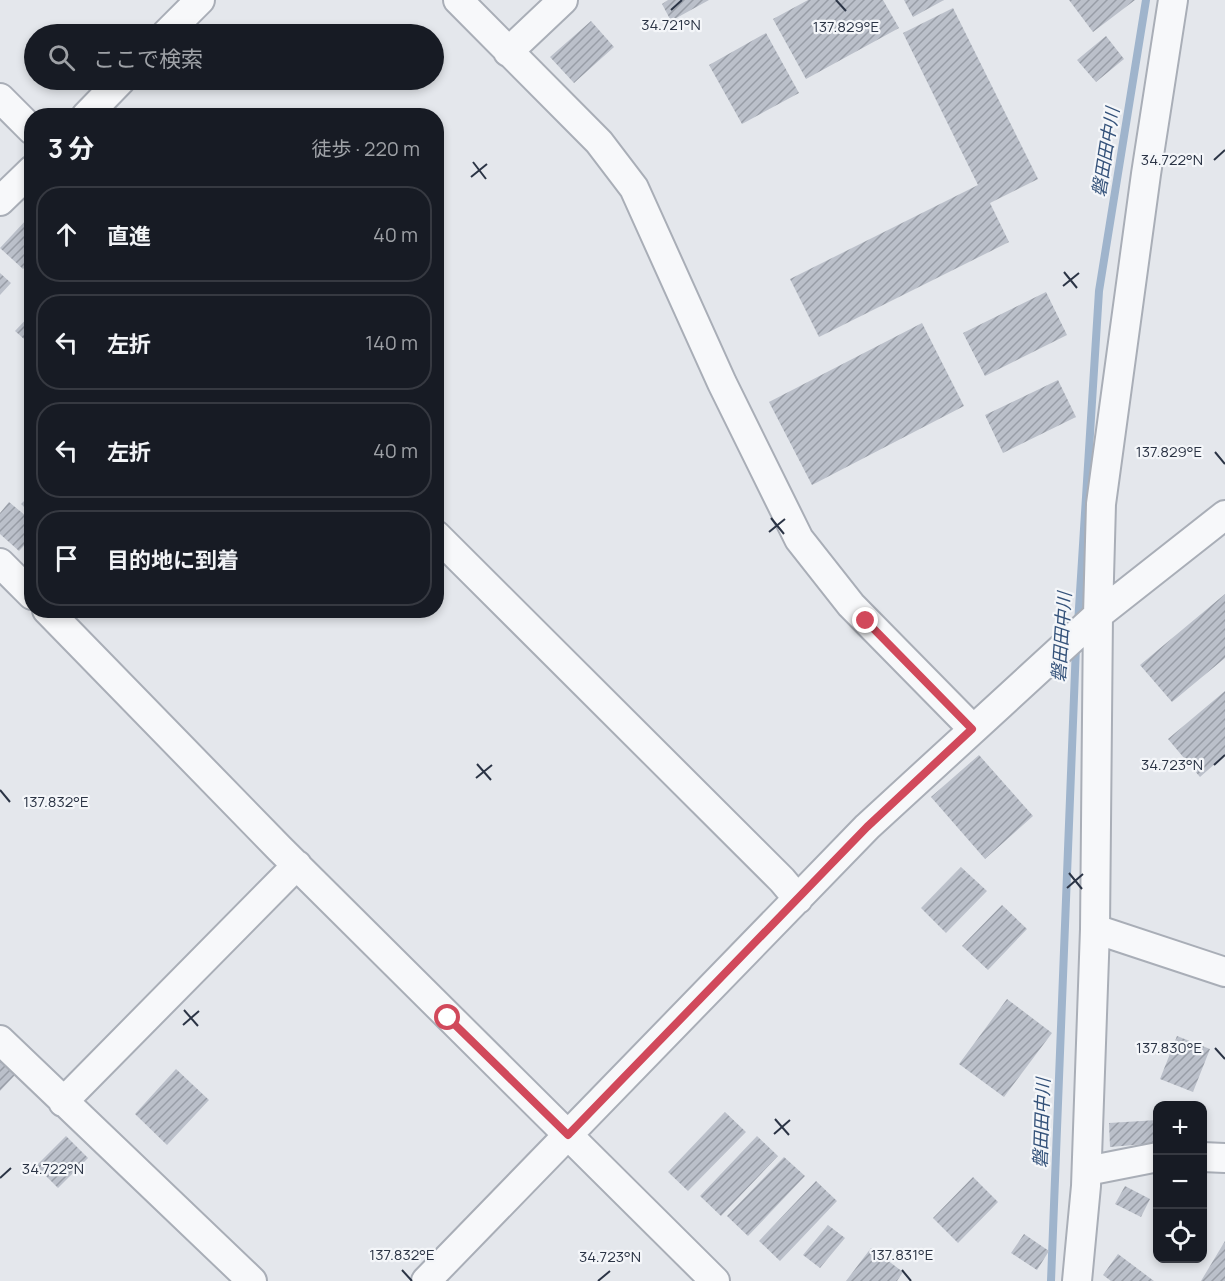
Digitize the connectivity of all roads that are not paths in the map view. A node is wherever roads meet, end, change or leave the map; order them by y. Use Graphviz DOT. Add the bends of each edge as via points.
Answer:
graph roads {
  1 [pos="200,0"];
  2 [pos="458,0"];
  3 [pos="563,0"];
  4 [pos="1173,0"];
  5 [pos="176,24"];
  6 [pos="508,52"];
  7 [pos="111,90"];
  8 [pos="0,98"];
  9 [pos="94,108"];
  10 [pos="24,122"];
  11 [pos="24,178"];
  12 [pos="0,201"];
  13 [pos="1225,515"];
  14 [pos="444,543"];
  15 [pos="0,563"];
  16 [pos="24,587"];
  17 [pos="1098,615"];
  18 [pos="55,618"];
  19 [pos="972,729"];
  20 [pos="297,865"];
  21 [pos="798,899"];
  22 [pos="1095,929"];
  23 [pos="1225,972"];
  24 [pos="0,1040"];
  25 [pos="63,1102"];
  26 [pos="568,1135"];
  27 [pos="1207,1157"];
  28 [pos="1153,1158"];
  29 [pos="1225,1158"];
  30 [pos="1087,1171"];
  31 [pos="252,1281"];
  32 [pos="426,1281"];
  33 [pos="716,1281"];
  34 [pos="1077,1281"];
  1 -- 5 [label="street"];
  2 -- 6 [label="street"];
  3 -- 6 [label="street"];
  4 -- 17 [label="street" via="1101,504"];
  6 -- 19 [label="street" via="599,142 634,188 799,539 851,605"];
  7 -- 9 [label="street"];
  8 -- 10 [label="street"];
  11 -- 12 [label="street"];
  13 -- 17 [label="street"];
  14 -- 21 [label="street"];
  15 -- 16 [label="street"];
  17 -- 19 [label="street"];
  17 -- 22 [label="street"];
  18 -- 20 [label="street"];
  19 -- 21 [label="street" via="867,827"];
  20 -- 25 [label="street"];
  20 -- 26 [label="street"];
  21 -- 26 [label="street"];
  22 -- 23 [label="street"];
  22 -- 30 [label="street"];
  24 -- 25 [label="street"];
  25 -- 31 [label="street"];
  26 -- 32 [label="street"];
  26 -- 33 [label="street"];
  27 -- 29 [label="street"];
  28 -- 30 [label="street"];
  30 -- 34 [label="street"];
}
